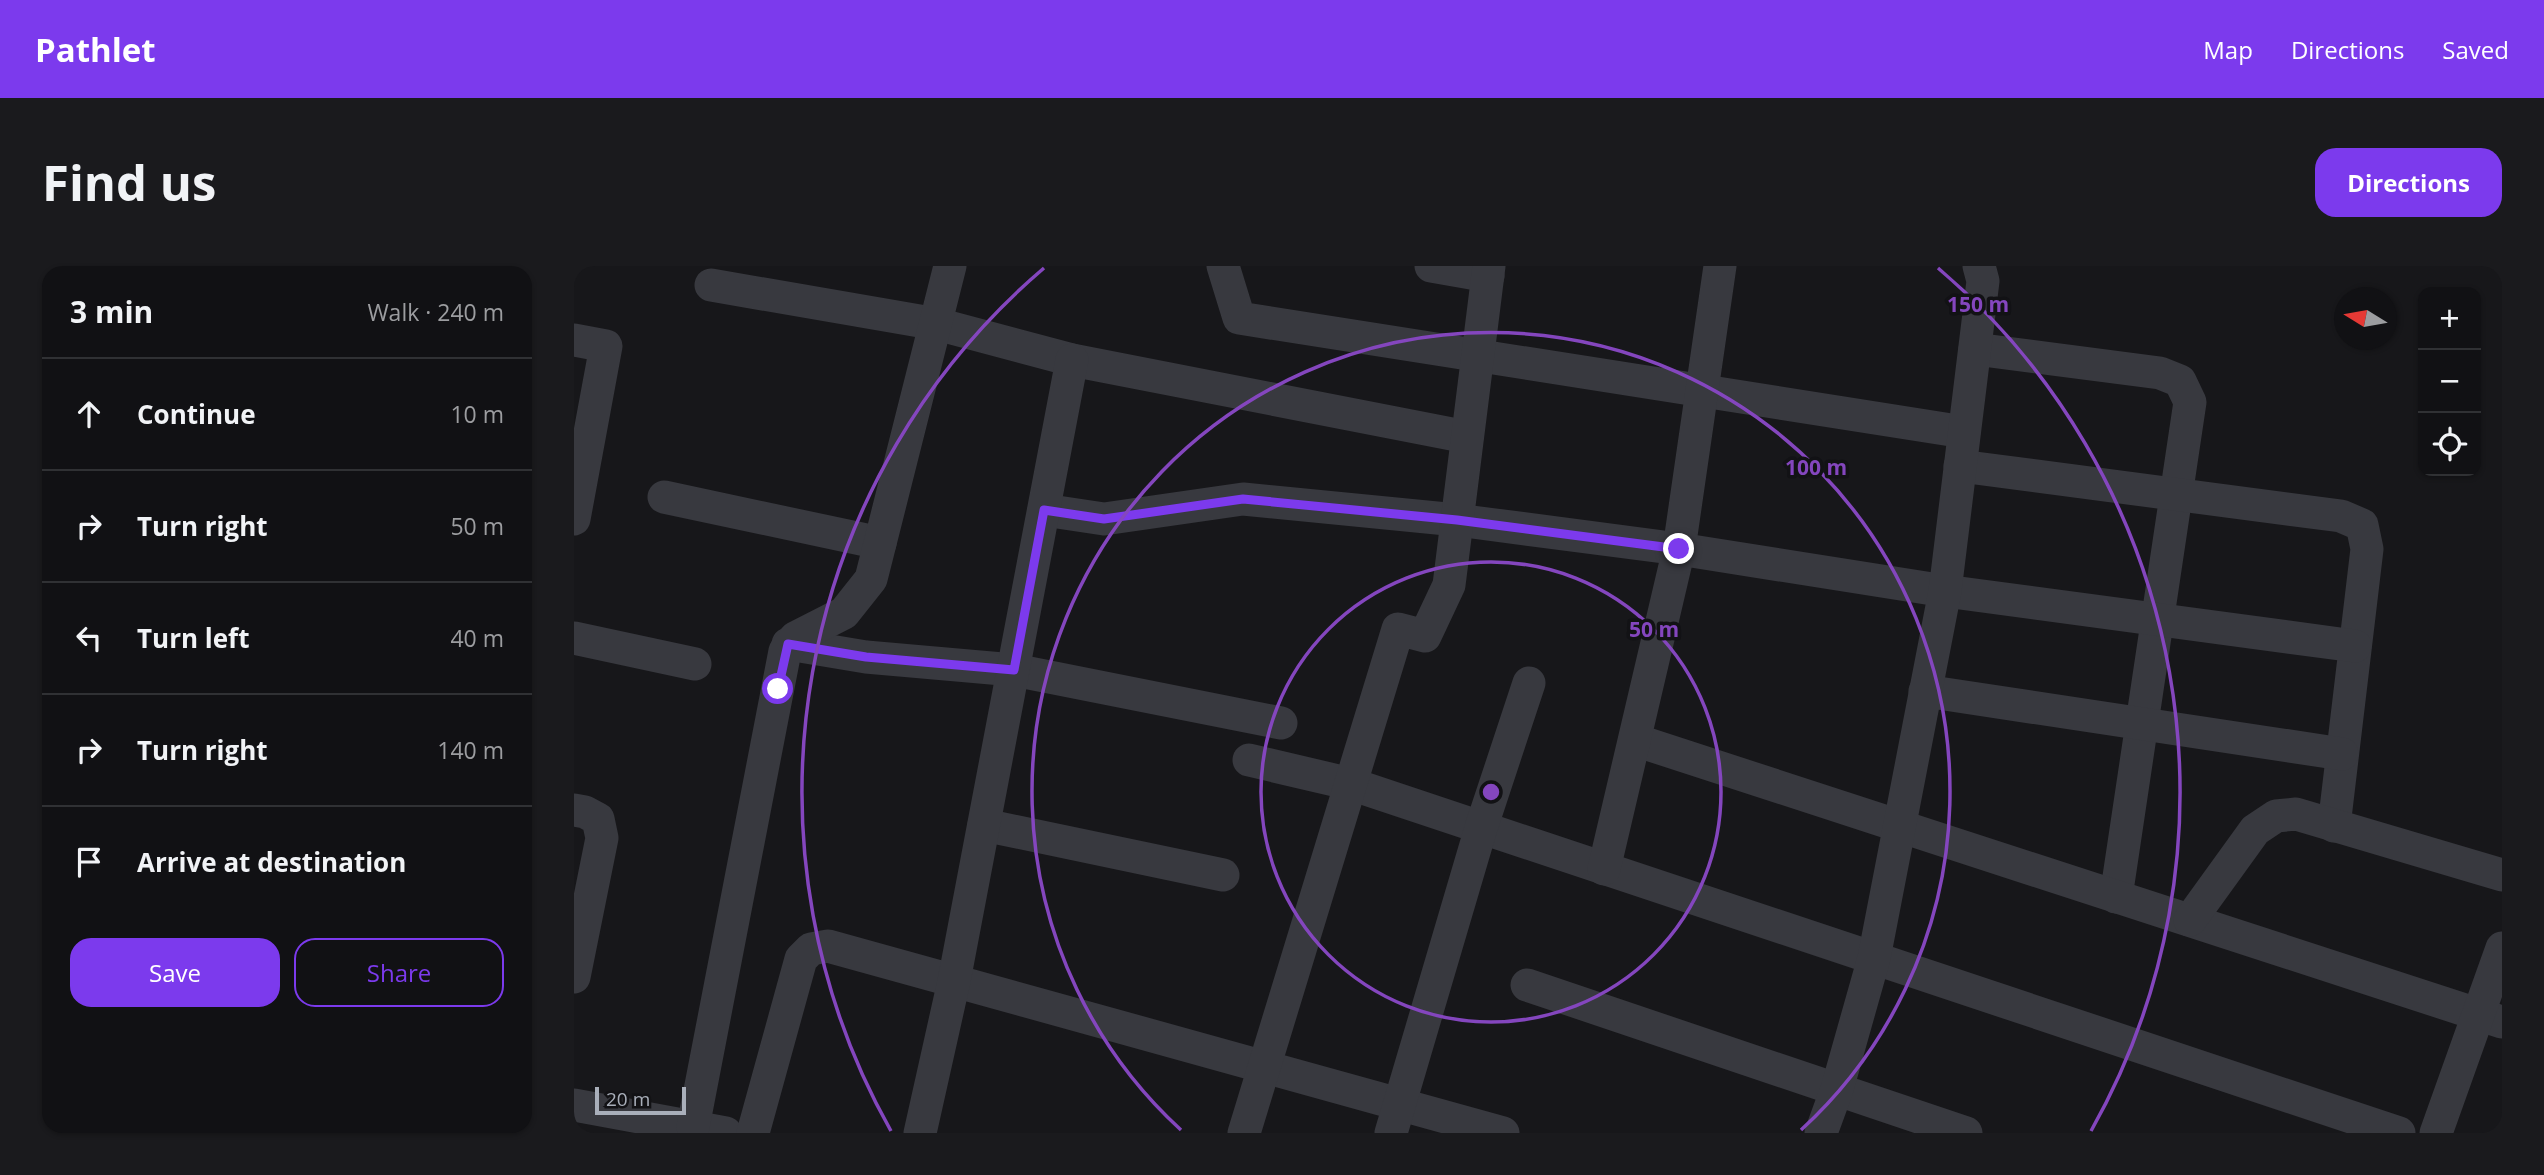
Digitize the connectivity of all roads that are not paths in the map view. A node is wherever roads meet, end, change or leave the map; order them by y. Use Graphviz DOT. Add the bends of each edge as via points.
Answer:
graph roads {
  1 [pos="950,266"];
  2 [pos="1223,266"];
  3 [pos="1431,266"];
  4 [pos="1720,266"];
  5 [pos="1979,266"];
  6 [pos="1488,271"];
  7 [pos="711,285"];
  8 [pos="937,324"];
  9 [pos="574,340"];
  10 [pos="1975,349"];
  11 [pos="1478,356"];
  12 [pos="1072,360"];
  13 [pos="1702,391"];
  14 [pos="1964,432"];
  15 [pos="1467,437"];
  16 [pos="1960,466"];
  17 [pos="577,485"];
  18 [pos="2176,495"];
  19 [pos="664,497"];
  20 [pos="1044,510"];
  21 [pos="574,519"];
  22 [pos="1457,520"];
  23 [pos="880,543"];
  24 [pos="1679,549"];
  25 [pos="1945,591"];
  26 [pos="2157,620"];
  27 [pos="574,638"];
  28 [pos="788,644"];
  29 [pos="2355,646"];
  30 [pos="695,664"];
  31 [pos="1012,678"];
  32 [pos="1529,683"];
  33 [pos="1925,691"];
  34 [pos="1281,723"];
  35 [pos="2142,724"];
  36 [pos="1635,740"];
  37 [pos="2343,754"];
  38 [pos="1249,760"];
  39 [pos="1350,784"];
  40 [pos="574,810"];
  41 [pos="984,825"];
  42 [pos="2334,826"];
  43 [pos="1900,827"];
  44 [pos="1481,828"];
  45 [pos="1604,869"];
  46 [pos="1223,875"];
  47 [pos="2502,876"];
  48 [pos="2116,897"];
  49 [pos="2190,920"];
  50 [pos="2502,948"];
  51 [pos="1874,958"];
  52 [pos="574,977"];
  53 [pos="954,981"];
  54 [pos="1527,985"];
  55 [pos="2490,1017"];
  56 [pos="1265,1067"];
  57 [pos="1837,1089"];
  58 [pos="574,1105"];
  59 [pos="1396,1119"];
  60 [pos="693,1127"];
  61 [pos="726,1133"];
  62 [pos="753,1133"];
  63 [pos="922,1133"];
  64 [pos="1244,1133"];
  65 [pos="1503,1133"];
  66 [pos="1821,1133"];
  67 [pos="1966,1133"];
  68 [pos="2399,1133"];
  69 [pos="2436,1133"];
  1 -- 8 [label="street"];
  2 -- 11 [label="street" via="1239,318"];
  3 -- 6 [label="street"];
  4 -- 13 [label="street"];
  5 -- 10 [label="street" via="1983,281"];
  6 -- 11 [label="street"];
  7 -- 8 [label="street"];
  8 -- 12 [label="street"];
  8 -- 23 [label="street"];
  9 -- 17 [label="street" via="606,346"];
  10 -- 14 [label="street"];
  10 -- 18 [label="street" via="2160,373 2180,381 2190,402"];
  11 -- 13 [label="street"];
  11 -- 15 [label="street"];
  12 -- 15 [label="street"];
  12 -- 20 [label="street"];
  13 -- 14 [label="street"];
  13 -- 24 [label="street"];
  14 -- 16 [label="street"];
  15 -- 22 [label="street"];
  16 -- 18 [label="street"];
  16 -- 25 [label="street"];
  17 -- 21 [label="street"];
  18 -- 26 [label="street"];
  18 -- 29 [label="street" via="2341,516 2362,525 2367,549"];
  19 -- 23 [label="street"];
  20 -- 22 [label="street" via="1104,519 1243,499"];
  20 -- 31 [label="street"];
  22 -- 24 [label="street"];
  22 -- 39 [label="street" via="1449,585 1425,636 1398,629"];
  23 -- 28 [label="street" via="871,579 844,613"];
  24 -- 25 [label="street"];
  24 -- 36 [label="street"];
  25 -- 26 [label="street"];
  25 -- 33 [label="street"];
  26 -- 29 [label="street"];
  26 -- 35 [label="street"];
  27 -- 30 [label="street"];
  28 -- 31 [label="street"];
  28 -- 60 [label="street"];
  29 -- 37 [label="street"];
  31 -- 34 [label="street"];
  31 -- 41 [label="street"];
  32 -- 44 [label="street"];
  33 -- 35 [label="street"];
  33 -- 43 [label="street"];
  35 -- 37 [label="street"];
  35 -- 48 [label="street"];
  36 -- 43 [label="street"];
  36 -- 45 [label="street"];
  37 -- 42 [label="street"];
  38 -- 39 [label="street"];
  39 -- 44 [label="street"];
  39 -- 56 [label="street"];
  40 -- 52 [label="street" via="598,819 602,838"];
  41 -- 46 [label="street"];
  41 -- 53 [label="street"];
  42 -- 47 [label="street"];
  42 -- 49 [label="street" via="2296,814 2276,816 2255,830"];
  43 -- 48 [label="street"];
  43 -- 51 [label="street"];
  44 -- 45 [label="street"];
  44 -- 59 [label="street"];
  45 -- 51 [label="street"];
  48 -- 49 [label="street"];
  49 -- 55 [label="street"];
  50 -- 55 [label="street"];
  51 -- 57 [label="street"];
  51 -- 68 [label="street"];
  53 -- 56 [label="street"];
  53 -- 62 [label="street" via="828,946 811,949 801,959"];
  53 -- 63 [label="street"];
  54 -- 57 [label="street"];
  55 -- 69 [label="street"];
  56 -- 59 [label="street"];
  56 -- 64 [label="street"];
  57 -- 66 [label="street"];
  57 -- 67 [label="street"];
  58 -- 60 [label="street"];
  59 -- 65 [label="street"];
  60 -- 61 [label="street"];
}
